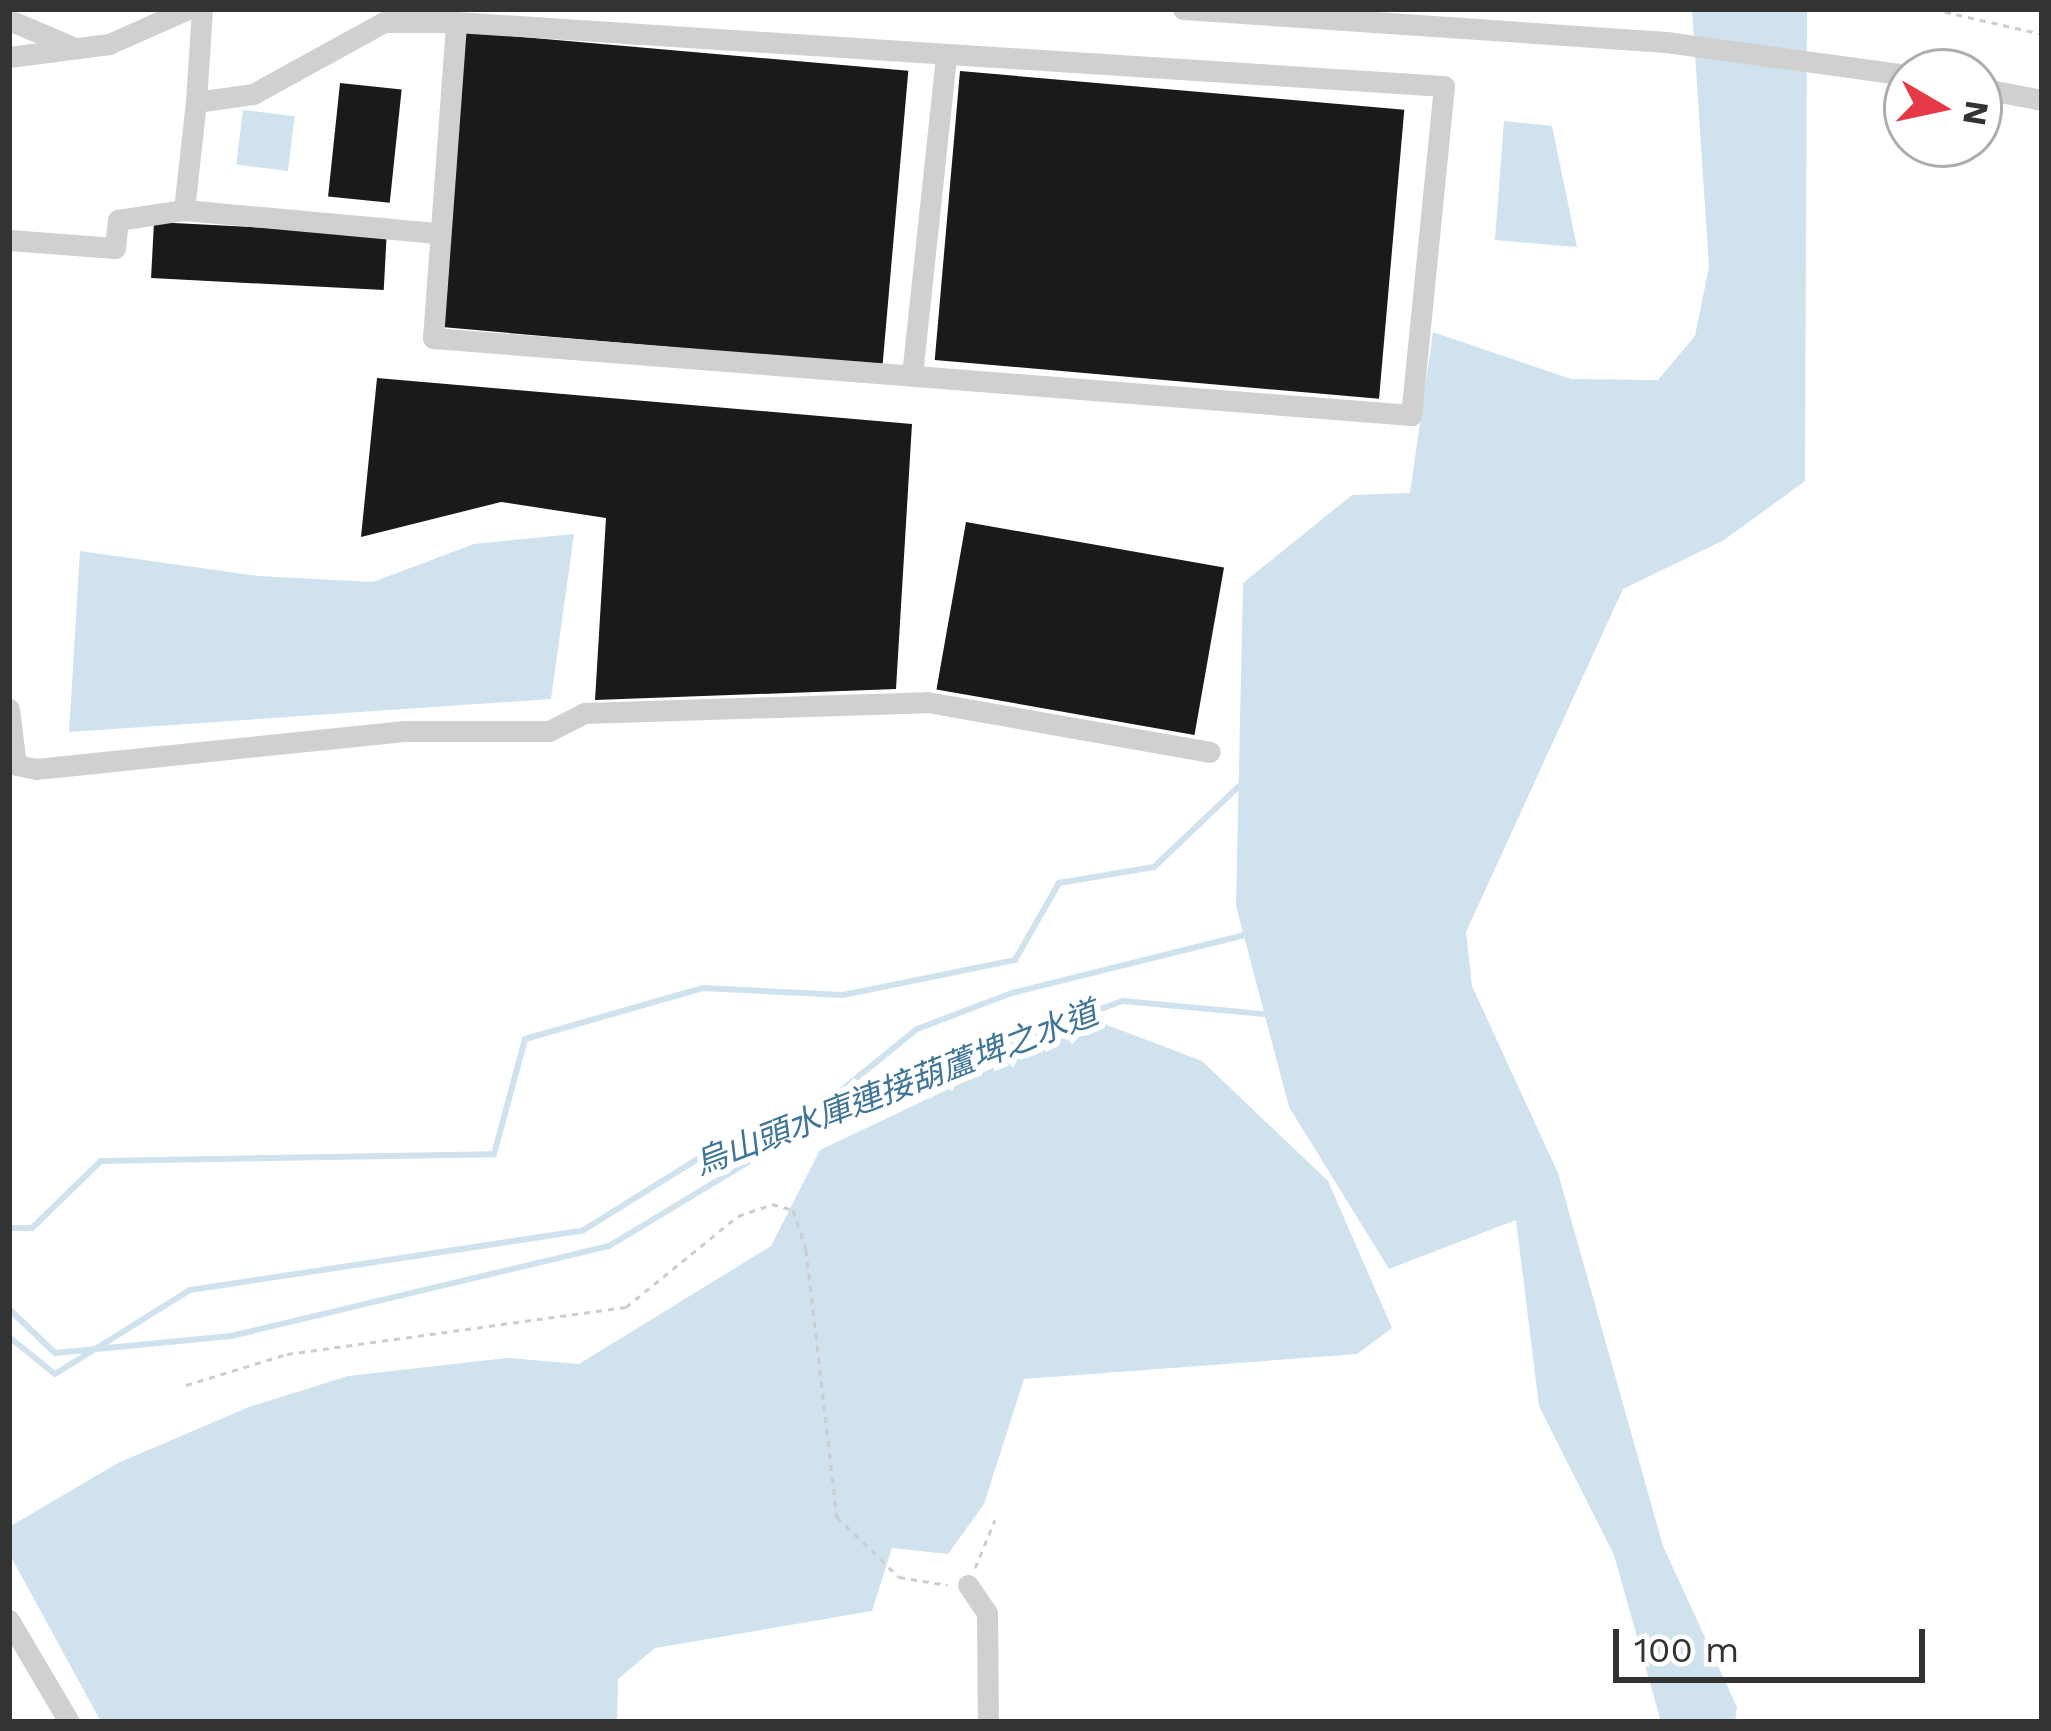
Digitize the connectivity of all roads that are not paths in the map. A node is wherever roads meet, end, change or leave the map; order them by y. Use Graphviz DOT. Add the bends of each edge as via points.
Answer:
graph roads {
  1 [pos="188,9"];
  2 [pos="202,9"];
  3 [pos="1183,9"];
  4 [pos="9,20"];
  5 [pos="456,22"];
  6 [pos="85,51"];
  7 [pos="9,57"];
  8 [pos="946,58"];
  9 [pos="1883,71"];
  10 [pos="2003,93"];
  11 [pos="2042,100"];
  12 [pos="196,102"];
  13 [pos="184,210"];
  14 [pos="439,233"];
  15 [pos="9,240"];
  16 [pos="912,375"];
  17 [pos="9,709"];
  18 [pos="1210,752"];
  19 [pos="968,1585"];
  20 [pos="9,1620"];
  21 [pos="69,1722"];
  22 [pos="988,1722"];
  1 -- 6 [label="street"];
  2 -- 12 [label="street"];
  3 -- 9 [label="street" via="1666,42"];
  4 -- 6 [label="street"];
  5 -- 8 [label="street"];
  5 -- 12 [label="street" via="384,22 253,94"];
  5 -- 14 [label="street"];
  6 -- 7 [label="street"];
  8 -- 16 [label="street"];
  8 -- 16 [label="street" via="1444,86 1411,415"];
  10 -- 11 [label="street"];
  12 -- 13 [label="street"];
  13 -- 14 [label="street"];
  13 -- 15 [label="street" via="118,220 115,248"];
  14 -- 16 [label="street" via="433,338"];
  17 -- 18 [label="street" via="16,764 36,769 404,730 549,731 584,713 927,702"];
  19 -- 22 [label="street" via="987,1613"];
  20 -- 21 [label="street"];
}
